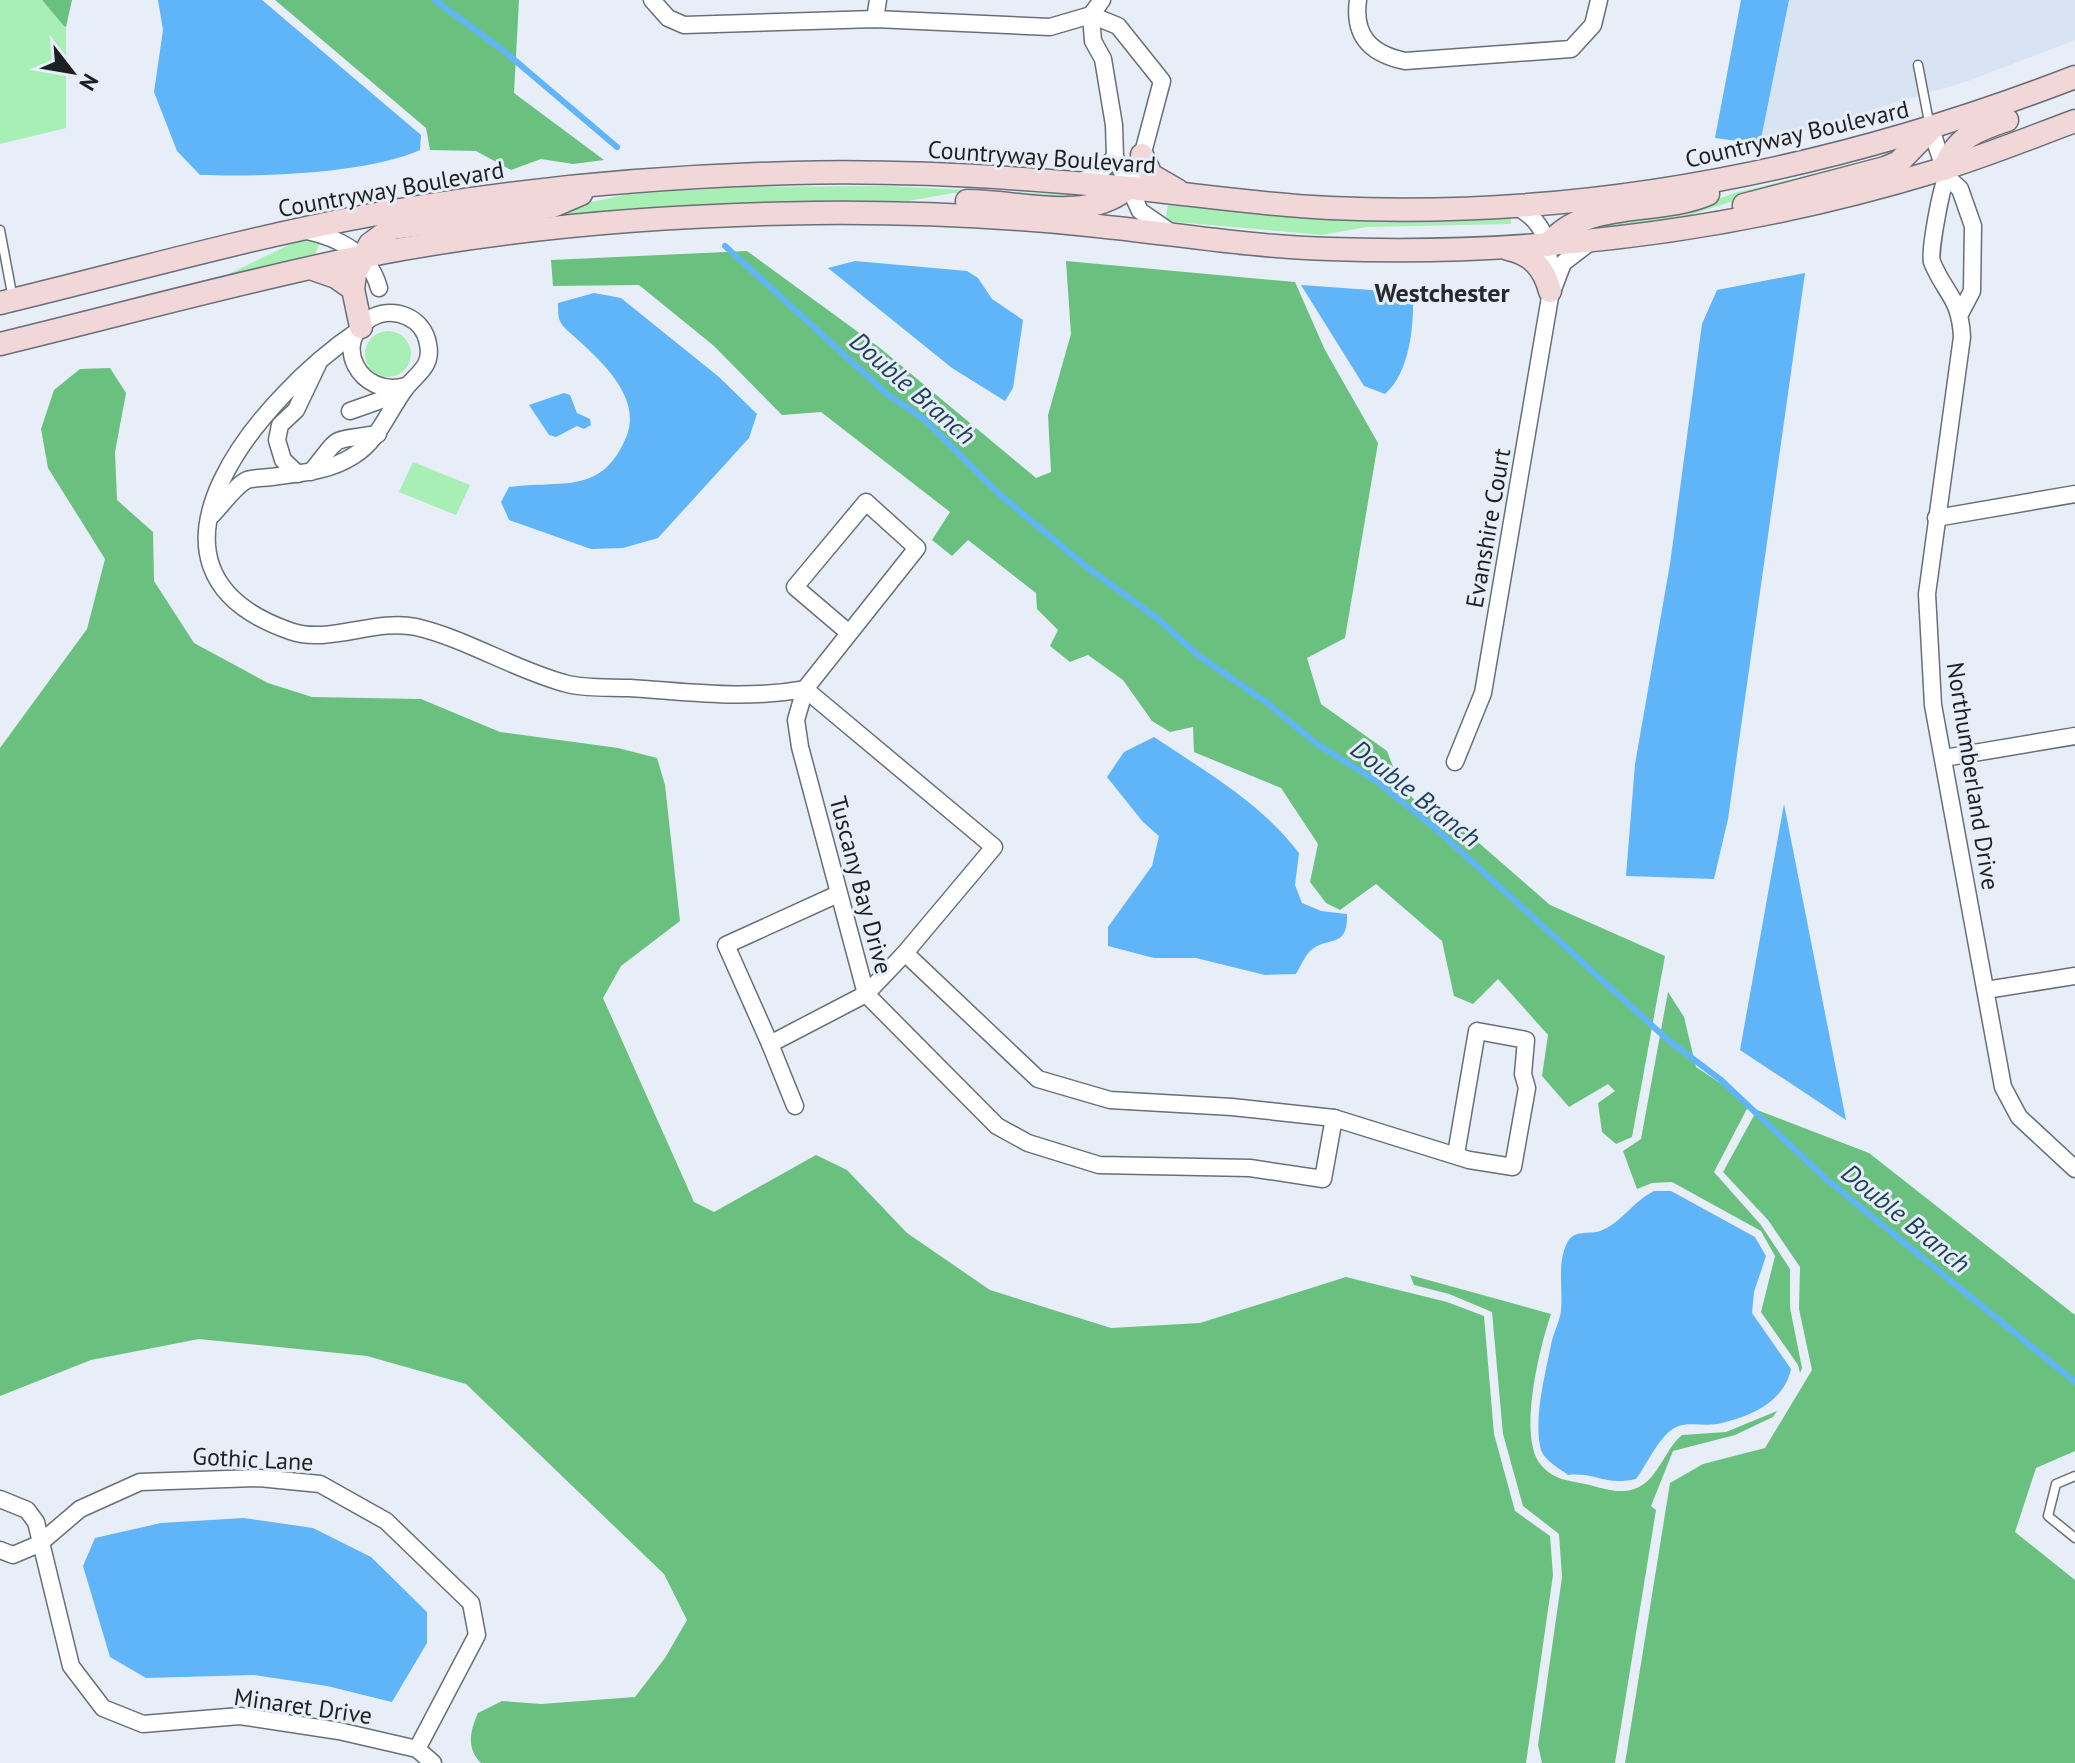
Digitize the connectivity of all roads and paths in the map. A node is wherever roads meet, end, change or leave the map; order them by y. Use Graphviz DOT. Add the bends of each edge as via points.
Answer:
graph roads {
  1 [pos="652,0"];
  2 [pos="878,0"];
  3 [pos="1102,0"];
  4 [pos="1358,0"];
  5 [pos="1599,0"];
  6 [pos="1091,15"];
  7 [pos="875,19"];
  8 [pos="1918,65"];
  9 [pos="2075,77"];
  10 [pos="2075,93"];
  11 [pos="2075,121"];
  12 [pos="1931,129"];
  13 [pos="1142,155"];
  14 [pos="1115,157"];
  15 [pos="1945,173"];
  16 [pos="1741,177"];
  17 [pos="604,184"];
  18 [pos="1071,184"];
  19 [pos="1128,188"];
  20 [pos="1189,195"];
  21 [pos="1514,206"];
  22 [pos="891,214"];
  23 [pos="1681,229"];
  24 [pos="0,230"];
  25 [pos="301,230"];
  26 [pos="1178,235"];
  27 [pos="1594,240"];
  28 [pos="1548,245"];
  29 [pos="1499,247"];
  30 [pos="403,251"];
  31 [pos="362,257"];
  32 [pos="313,269"];
  33 [pos="379,288"];
  34 [pos="353,289"];
  35 [pos="1550,294"];
  36 [pos="7,301"];
  37 [pos="1961,312"];
  38 [pos="385,313"];
  39 [pos="359,329"];
  40 [pos="0,344"];
  41 [pos="322,356"];
  42 [pos="373,385"];
  43 [pos="406,386"];
  44 [pos="390,400"];
  45 [pos="350,411"];
  46 [pos="304,473"];
  47 [pos="2075,494"];
  48 [pos="1936,518"];
  49 [pos="205,521"];
  50 [pos="849,633"];
  51 [pos="805,689"];
  52 [pos="2075,736"];
  53 [pos="1944,758"];
  54 [pos="1455,762"];
  55 [pos="838,894"];
  56 [pos="905,953"];
  57 [pos="2075,976"];
  58 [pos="1986,990"];
  59 [pos="866,994"];
  60 [pos="770,1044"];
  61 [pos="795,1106"];
  62 [pos="1334,1118"];
  63 [pos="1456,1154"];
  64 [pos="2075,1169"];
  65 [pos="2075,1476"];
  66 [pos="0,1499"];
  67 [pos="2075,1538"];
  68 [pos="39,1544"];
  69 [pos="0,1550"];
  70 [pos="417,1749"];
  71 [pos="433,1763"];
  1 -- 7 [label="street" via="668,18 684,25"];
  2 -- 7 [label="street"];
  3 -- 6 [label="street"];
  4 -- 5 [label="street" via="1357,28 1367,45 1405,61 1571,49 1593,25"];
  6 -- 7 [label="street" via="1050,27"];
  6 -- 13 [label="street" via="1118,26 1162,81"];
  6 -- 14 [label="street" via="1093,41 1103,59"];
  8 -- 12 [label="lane"];
  9 -- 12 [label="street, Countryway Boulevard"];
  10 -- 15 [label="street" via="1965,136 1950,152"];
  11 -- 15 [label="street"];
  12 -- 15 [label="street, Northumberland Drive"];
  12 -- 16 [label="street, Countryway Boulevard"];
  12 -- 23 [label="street" via="1899,162 1885,168 1755,201"];
  13 -- 19 [label="street"];
  13 -- 20 [label="street" via="1151,175"];
  14 -- 18 [label="street" via="1097,175"];
  14 -- 19 [label="street"];
  15 -- 23 [label="street"];
  15 -- 37 [label="street, Northumberland Drive" via="1930,250 1932,263"];
  15 -- 37 [label="street, Northumberland Drive" via="1960,189 1973,226 1972,291"];
  16 -- 21 [label="street, Countryway Boulevard"];
  16 -- 28 [label="street" via="1696,199 1587,218 1564,229"];
  17 -- 18 [label="street, Countryway Boulevard" via="809,173 944,174"];
  17 -- 25 [label="street, Countryway Boulevard" via="424,206"];
  17 -- 31 [label="street" via="553,206 392,228 380,234"];
  18 -- 19 [label="street, Countryway Boulevard"];
  19 -- 20 [label="street, Countryway Boulevard"];
  19 -- 22 [label="street" via="1092,208 956,202"];
  19 -- 26 [label="street" via="1140,211"];
  20 -- 21 [label="street, Countryway Boulevard" via="1328,208"];
  21 -- 28 [label="street" via="1536,219"];
  22 -- 26 [label="street" via="1004,218"];
  22 -- 30 [label="street" via="662,220"];
  23 -- 27 [label="street"];
  24 -- 36 [label="lane"];
  25 -- 31 [label="street" via="328,237"];
  25 -- 36 [label="street, Countryway Boulevard"];
  26 -- 29 [label="street" via="1325,249"];
  27 -- 28 [label="street"];
  27 -- 35 [label="street, Evanshire Court" via="1563,263"];
  28 -- 29 [label="street"];
  28 -- 35 [label="street, Evanshire Court"];
  29 -- 35 [label="street" via="1534,260 1546,276"];
  30 -- 31 [label="street"];
  30 -- 33 [label="street" via="383,268"];
  31 -- 32 [label="street"];
  31 -- 33 [label="street"];
  31 -- 34 [label="street"];
  32 -- 34 [label="street"];
  32 -- 40 [label="street"];
  33 -- 38 [label="street"];
  34 -- 39 [label="street"];
  35 -- 54 [label="street, Evanshire Court" via="1483,693"];
  37 -- 48 [label="street, Northumberland Drive" via="1962,337"];
  38 -- 39 [label="street"];
  38 -- 43 [label="street" via="409,317 426,334 428,359 417,379"];
  39 -- 41 [label="street"];
  39 -- 42 [label="street" via="353,360"];
  41 -- 46 [label="street" via="296,410 280,425 277,440 283,460"];
  41 -- 49 [label="street" via="290,385 228,467"];
  42 -- 43 [label="street"];
  42 -- 44 [label="street"];
  43 -- 44 [label="street"];
  44 -- 45 [label="street"];
  44 -- 46 [label="street" via="378,434 354,456"];
  46 -- 49 [label="street" via="246,480"];
  47 -- 48 [label="street"];
  48 -- 53 [label="street, Northumberland Drive" via="1927,594 1933,705"];
  49 -- 51 [label="street" via="210,571 225,593 290,632 413,626 566,684 760,697"];
  50 -- 50 [label="street, Tuscany Bay Drive" via="795,587 866,502 917,548"];
  50 -- 51 [label="street, Tuscany Bay Drive"];
  51 -- 55 [label="street, Tuscany Bay Drive" via="796,720 800,747"];
  51 -- 56 [label="street, Tuscany Bay Drive" via="994,847"];
  52 -- 53 [label="street"];
  53 -- 58 [label="street, Northumberland Drive"];
  55 -- 59 [label="street, Tuscany Bay Drive"];
  55 -- 60 [label="street" via="726,945"];
  56 -- 59 [label="street"];
  56 -- 62 [label="street, Tuscany Bay Drive" via="1038,1079 1110,1100"];
  57 -- 58 [label="street"];
  58 -- 64 [label="street, Northumberland Drive" via="2003,1087 2019,1117"];
  59 -- 60 [label="street"];
  59 -- 62 [label="street, Tuscany Bay Drive" via="997,1126 1028,1143 1099,1165 1250,1168 1323,1179"];
  60 -- 61 [label="street"];
  62 -- 63 [label="street, Tuscany Bay Drive"];
  63 -- 63 [label="street, Tuscany Bay Drive" via="1477,1031 1526,1040 1527,1088 1513,1167"];
  65 -- 67 [label="lane" via="2056,1484 2048,1516"];
  66 -- 68 [label="street, Minaret Drive" via="27,1510 36,1522"];
  68 -- 69 [label="street" via="13,1555"];
  68 -- 70 [label="street, Minaret Drive" via="71,1666 103,1708 143,1724 240,1716"];
  68 -- 70 [label="street, Gothic Lane" via="80,1509 140,1482 259,1478 320,1484 386,1521 471,1603 477,1635"];
  70 -- 71 [label="street, Minaret Drive"];
}
